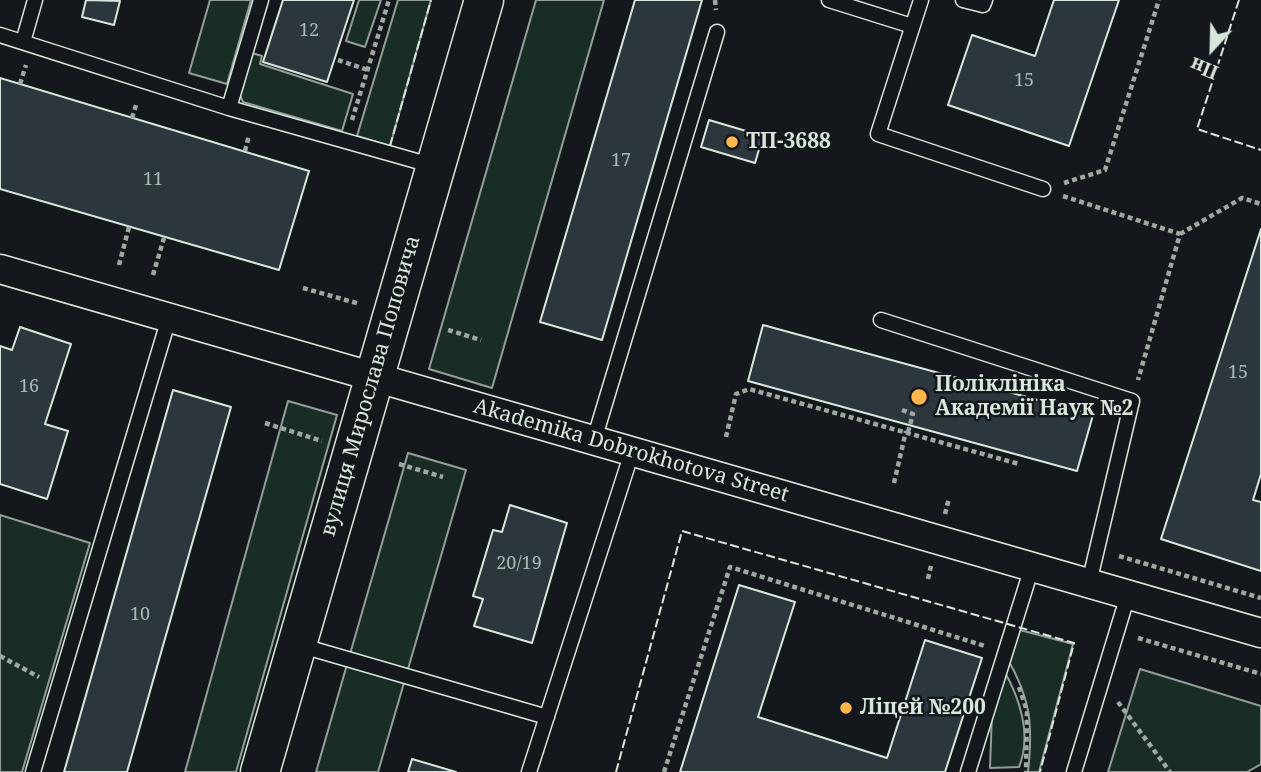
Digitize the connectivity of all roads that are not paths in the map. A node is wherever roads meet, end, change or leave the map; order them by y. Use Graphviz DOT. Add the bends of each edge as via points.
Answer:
graph roads {
  1 [pos="35,0"];
  2 [pos="261,0"];
  3 [pos="484,0"];
  4 [pos="829,0"];
  5 [pos="921,0"];
  6 [pos="962,0"];
  7 [pos="985,0"];
  8 [pos="912,26"];
  9 [pos="718,32"];
  10 [pos="0,35"];
  11 [pos="23,42"];
  12 [pos="229,108"];
  13 [pos="435,166"];
  14 [pos="1043,189"];
  15 [pos="0,270"];
  16 [pos="169,318"];
  17 [pos="881,320"];
  18 [pos="372,377"];
  19 [pos="594,440"];
  20 [pos="632,452"];
  21 [pos="1032,567"];
  22 [pos="1089,583"];
  23 [pos="1128,595"];
  24 [pos="1261,633"];
  25 [pos="297,645"];
  26 [pos="547,717"];
  27 [pos="33,772"];
  28 [pos="260,772"];
  29 [pos="528,772"];
  30 [pos="968,772"];
  31 [pos="1074,772"];
  1 -- 11 [label="lane"];
  2 -- 12 [label="lane"];
  3 -- 13 [label="street, вулиця Мирослава Поповича"];
  4 -- 8 [label="lane"];
  5 -- 8 [label="lane"];
  6 -- 7 [label="lane" via="983,5"];
  8 -- 14 [label="lane" via="878,134"];
  9 -- 19 [label="lane"];
  10 -- 11 [label="lane"];
  11 -- 12 [label="lane"];
  12 -- 13 [label="lane"];
  13 -- 18 [label="street, вулиця Мирослава Поповича"];
  15 -- 16 [label="street, Akademika Dobrokhotova Street"];
  16 -- 18 [label="street, Akademika Dobrokhotova Street"];
  16 -- 27 [label="lane"];
  17 -- 22 [label="lane" via="1132,401"];
  18 -- 19 [label="street, Akademika Dobrokhotova Street"];
  18 -- 25 [label="street, вулиця Мирослава Поповича"];
  19 -- 20 [label="street, Akademika Dobrokhotova Street"];
  20 -- 21 [label="street, Akademika Dobrokhotova Street"];
  20 -- 26 [label="lane"];
  21 -- 22 [label="street, Akademika Dobrokhotova Street"];
  21 -- 30 [label="lane"];
  22 -- 23 [label="street, Akademika Dobrokhotova Street"];
  23 -- 24 [label="street, Akademika Dobrokhotova Street"];
  23 -- 31 [label="lane"];
  25 -- 26 [label="lane"];
  25 -- 28 [label="street, вулиця Мирослава Поповича"];
  26 -- 29 [label="lane"];
}
